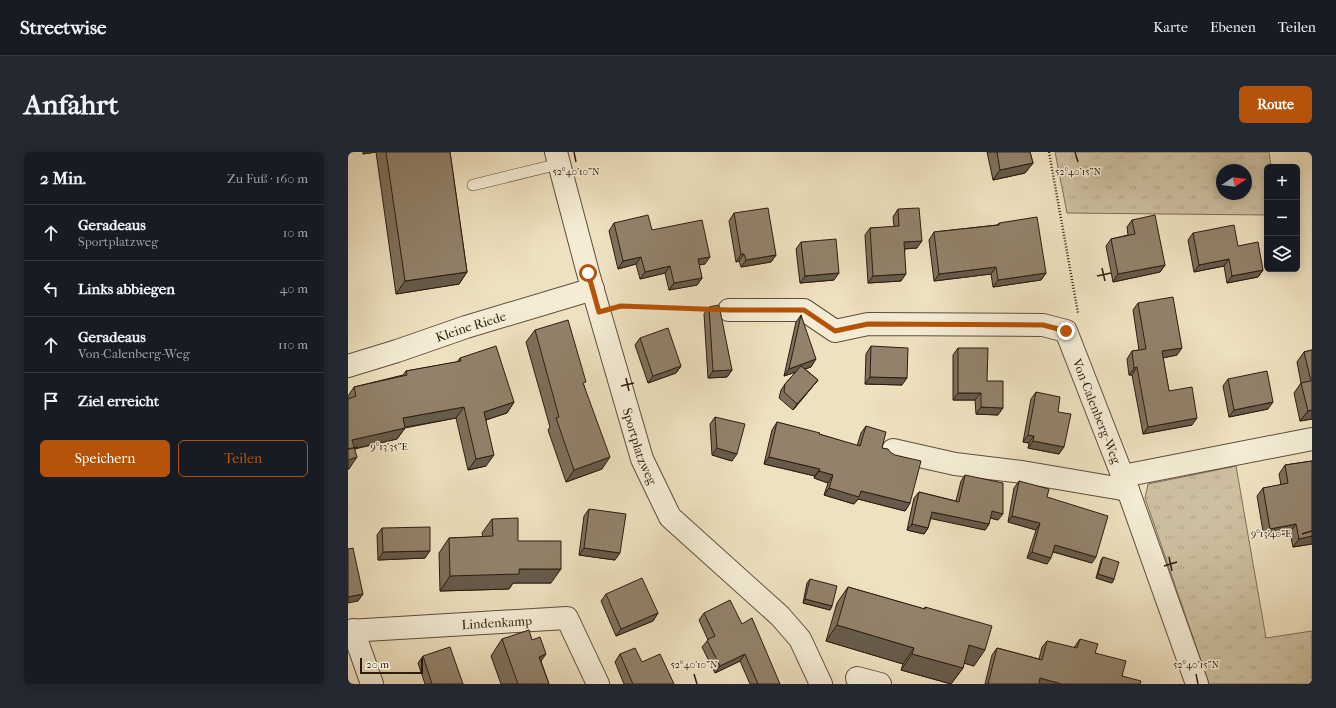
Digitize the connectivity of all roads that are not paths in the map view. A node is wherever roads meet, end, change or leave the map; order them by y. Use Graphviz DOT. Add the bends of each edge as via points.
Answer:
graph roads {
  1 [pos="557,158"];
  2 [pos="474,185"];
  3 [pos="593,289"];
  4 [pos="729,310"];
  5 [pos="348,366"];
  6 [pos="1312,439"];
  7 [pos="893,450"];
  8 [pos="1125,483"];
  9 [pos="351,631"];
  10 [pos="857,678"];
  11 [pos="372,684"];
  12 [pos="598,684"];
  13 [pos="821,684"];
  14 [pos="880,684"];
  15 [pos="1197,684"];
  1 -- 2 [label="lane"];
  1 -- 3 [label="street, Sportplatzweg"];
  3 -- 5 [label="street, Kleine Riede"];
  3 -- 13 [label="street, Sportplatzweg" via="642,459 670,517 780,616 800,639"];
  4 -- 8 [label="street, Von-Calenberg-Weg" via="804,310 835,331 868,324 1043,325 1066,331"];
  6 -- 8 [label="street, Von-Calenberg-Weg"];
  7 -- 8 [label="street, Von-Calenberg-Weg" via="955,464"];
  8 -- 15 [label="street, Von-Calenberg-Weg"];
  9 -- 11 [label="street, Lindenkamp"];
  9 -- 12 [label="street, Lindenkamp" via="567,618"];
  10 -- 14 [label="street"];
}
